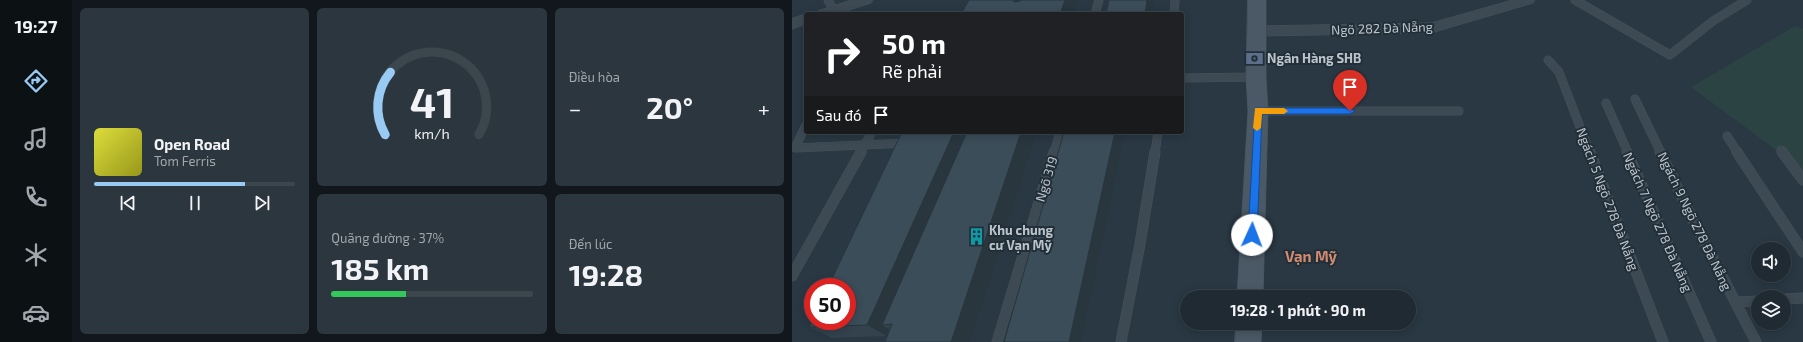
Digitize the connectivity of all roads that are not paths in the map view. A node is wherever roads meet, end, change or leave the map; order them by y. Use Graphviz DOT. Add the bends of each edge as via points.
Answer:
graph roads {
  1 [pos="866,0"];
  2 [pos="1099,0"];
  3 [pos="1175,0"];
  4 [pos="1257,0"];
  5 [pos="1528,0"];
  6 [pos="1575,0"];
  7 [pos="1747,0"];
  8 [pos="828,8"];
  9 [pos="1096,12"];
  10 [pos="1174,12"];
  11 [pos="804,21"];
  12 [pos="792,24"];
  13 [pos="1258,31"];
  14 [pos="1548,60"];
  15 [pos="1256,77"];
  16 [pos="1184,78"];
  17 [pos="1635,99"];
  18 [pos="1606,103"];
  19 [pos="1258,111"];
  20 [pos="1459,111"];
  21 [pos="804,129"];
  22 [pos="871,134"];
  23 [pos="1059,134"];
  24 [pos="1158,134"];
  25 [pos="1727,136"];
  26 [pos="920,142"];
  27 [pos="865,145"];
  28 [pos="1781,150"];
  29 [pos="1803,180"];
  30 [pos="1803,252"];
  31 [pos="792,276"];
  32 [pos="1250,290"];
  33 [pos="1803,298"];
  34 [pos="1791,299"];
  35 [pos="1751,301"];
  36 [pos="1735,302"];
  37 [pos="1249,330"];
  38 [pos="997,342"];
  39 [pos="1121,342"];
  40 [pos="1248,342"];
  41 [pos="1663,342"];
  42 [pos="1711,342"];
  43 [pos="1756,342"];
  1 -- 8 [label="street"];
  2 -- 9 [label="lane"];
  3 -- 10 [label="lane"];
  4 -- 13 [label="main road"];
  5 -- 13 [label="street, Ngõ 282 Đà Nẵng" via="1431,28"];
  6 -- 7 [label="lane" via="1670,55 1713,20"];
  11 -- 12 [label="street"];
  13 -- 15 [label="main road"];
  14 -- 41 [label="lane, Ngách 5 Ngõ 278 Đà Nẵng" via="1559,72"];
  15 -- 16 [label="lane"];
  15 -- 19 [label="main road"];
  17 -- 36 [label="lane, Ngách 9 Ngõ 278 Đà Nẵng"];
  18 -- 42 [label="lane, Ngách 7 Ngõ 278 Đà Nẵng"];
  19 -- 20 [label="lane"];
  19 -- 32 [label="main road"];
  21 -- 27 [label="lane" via="795,148"];
  22 -- 27 [label="lane"];
  23 -- 38 [label="lane, Ngõ 319"];
  24 -- 39 [label="lane"];
  25 -- 30 [label="lane"];
  26 -- 27 [label="lane"];
  27 -- 31 [label="lane"];
  28 -- 29 [label="lane"];
  33 -- 34 [label="lane"];
  35 -- 36 [label="lane"];
  36 -- 43 [label="lane, Ngách 9 Ngõ 278 Đà Nẵng"];
  37 -- 40 [label="main road"];
}
